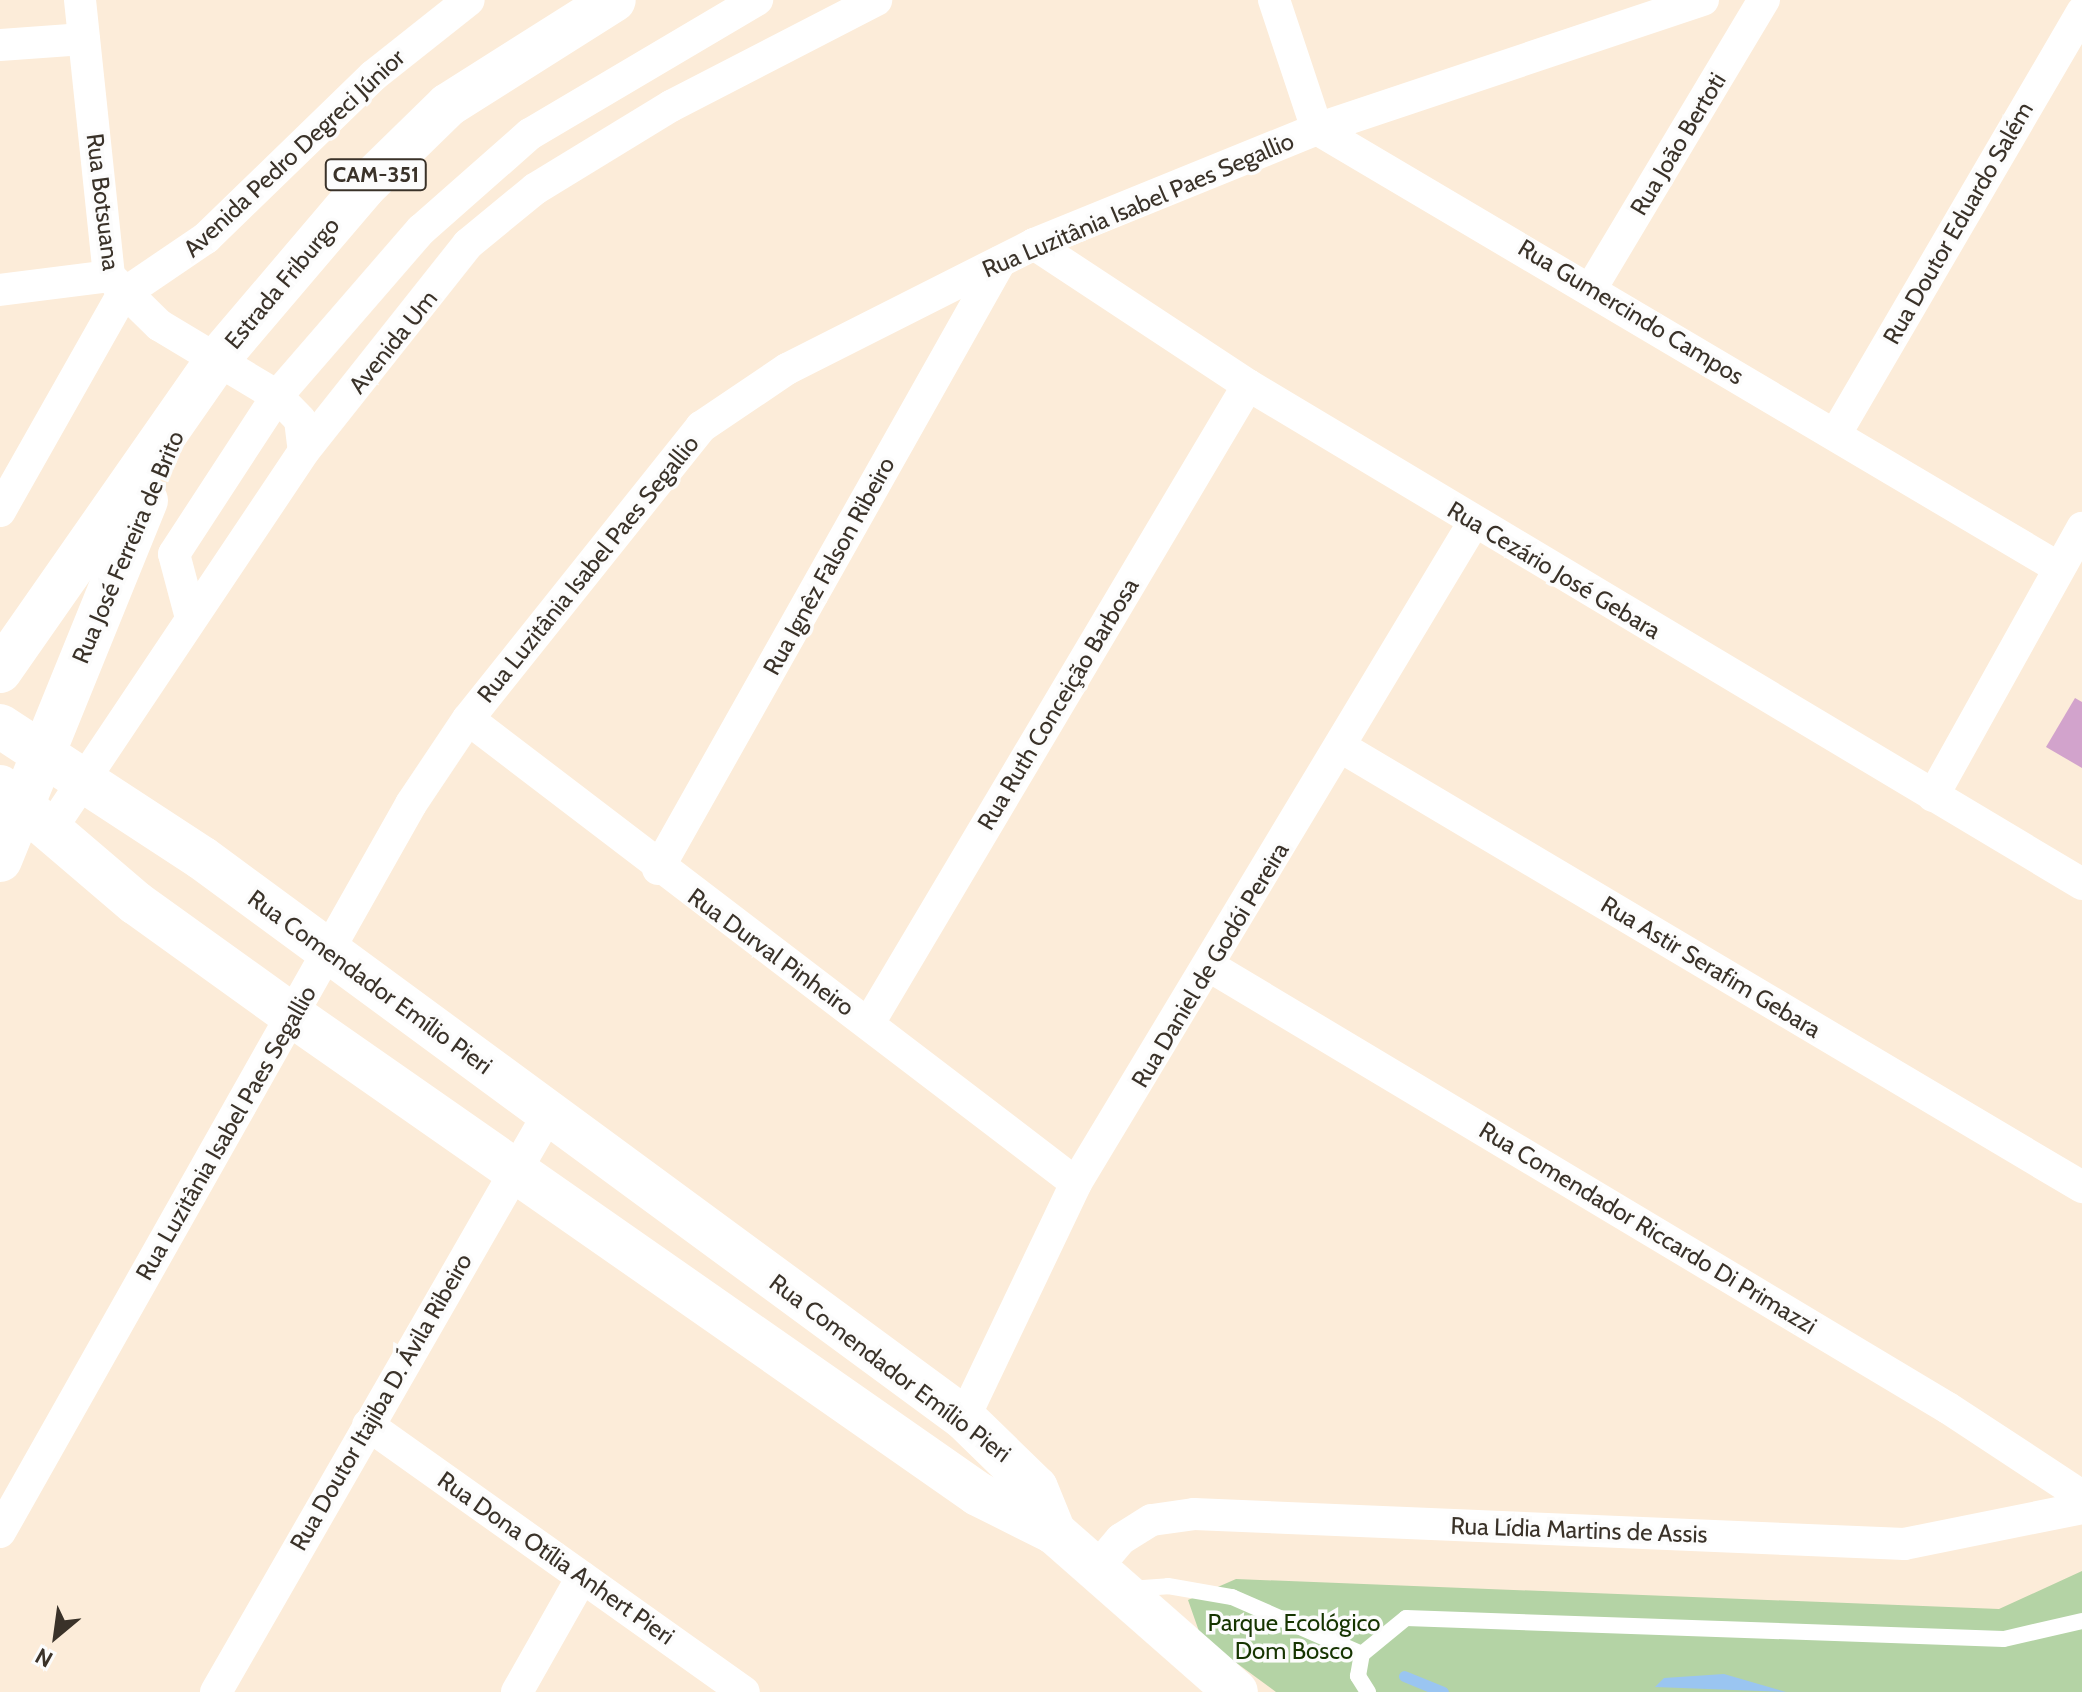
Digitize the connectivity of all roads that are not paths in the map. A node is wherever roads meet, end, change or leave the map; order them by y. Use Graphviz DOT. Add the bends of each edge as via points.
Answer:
graph roads {
  1 [pos="80,0"];
  2 [pos="469,0"];
  3 [pos="614,0"];
  4 [pos="757,0"];
  5 [pos="876,0"];
  6 [pos="1274,0"];
  7 [pos="1703,0"];
  8 [pos="1764,0"];
  9 [pos="2082,12"];
  10 [pos="84,39"];
  11 [pos="0,45"];
  12 [pos="1317,129"];
  13 [pos="1034,244"];
  14 [pos="1000,262"];
  15 [pos="116,286"];
  16 [pos="1592,287"];
  17 [pos="0,290"];
  18 [pos="346,319"];
  19 [pos="216,361"];
  20 [pos="377,364"];
  21 [pos="1248,385"];
  22 [pos="277,396"];
  23 [pos="191,404"];
  24 [pos="1835,435"];
  25 [pos="304,451"];
  26 [pos="0,511"];
  27 [pos="1474,522"];
  28 [pos="2082,528"];
  29 [pos="2059,568"];
  30 [pos="191,618"];
  31 [pos="0,671"];
  32 [pos="468,719"];
  33 [pos="0,726"];
  34 [pos="1341,747"];
  35 [pos="43,753"];
  36 [pos="81,778"];
  37 [pos="1933,796"];
  38 [pos="25,809"];
  39 [pos="0,860"];
  40 [pos="658,869"];
  41 [pos="2082,884"];
  42 [pos="330,951"];
  43 [pos="1211,967"];
  44 [pos="292,1015"];
  45 [pos="869,1023"];
  46 [pos="549,1113"];
  47 [pos="512,1171"];
  48 [pos="1076,1183"];
  49 [pos="2082,1187"];
  50 [pos="964,1418"];
  51 [pos="368,1425"];
  52 [pos="2082,1496"];
  53 [pos="2082,1508"];
  54 [pos="0,1532"];
  55 [pos="1054,1532"];
  56 [pos="582,1577"];
  57 [pos="1103,1581"];
  58 [pos="2082,1621"];
  59 [pos="1362,1654"];
  60 [pos="216,1692"];
  61 [pos="517,1692"];
  62 [pos="744,1692"];
  63 [pos="1236,1692"];
  64 [pos="1368,1692"];
  1 -- 10 [label="street, Rua Botsuana"];
  2 -- 15 [label="street, Avenida Pedro Degreci Júnior" via="373,76 206,238"];
  3 -- 19 [label="street, Estrada Friburgo / CAM-351" via="448,105 364,187"];
  4 -- 18 [label="street, Avenida Um" via="530,134 421,230"];
  5 -- 20 [label="street, Avenida Um" via="671,106 535,189 468,244"];
  6 -- 12 [label="street"];
  7 -- 12 [label="street, Rua Luzitânia Isabel Paes Segallio"];
  8 -- 16 [label="street, Rua João Bertoti"];
  9 -- 24 [label="street, Rua Doutor Eduardo Salém"];
  10 -- 11 [label="street"];
  10 -- 15 [label="street, Rua Botsuana"];
  12 -- 13 [label="street, Rua Luzitânia Isabel Paes Segallio"];
  12 -- 16 [label="street, Rua Gumercindo Campos"];
  13 -- 14 [label="street, Rua Luzitânia Isabel Paes Segallio"];
  13 -- 21 [label="street, Rua Cezário José Gebara"];
  14 -- 32 [label="street, Rua Luzitânia Isabel Paes Segallio" via="787,369 701,427"];
  14 -- 40 [label="street, Rua Ignêz Falson Ribeiro"];
  15 -- 17 [label="street"];
  15 -- 19 [label="street, Rua Botsuana"];
  15 -- 26 [label="street, Avenida Pedro Degreci Júnior"];
  16 -- 24 [label="street, Rua Gumercindo Campos"];
  18 -- 20 [label="street" via="343,340 351,354"];
  18 -- 22 [label="street, Avenida Um"];
  19 -- 22 [label="street, Rua Botsuana"];
  19 -- 23 [label="street, Estrada Friburgo / CAM-351"];
  20 -- 25 [label="street, Avenida Um"];
  21 -- 27 [label="street, Rua Cezário José Gebara"];
  21 -- 45 [label="street, Rua Ruth Conceição Barbosa"];
  22 -- 25 [label="street, Rua Botsuana" via="300,420"];
  22 -- 30 [label="street, Avenida Um" via="174,554"];
  23 -- 31 [label="street, Rua José Ferreira de Brito"];
  23 -- 35 [label="street, Rua José Ferreira de Brito" via="110,579"];
  24 -- 29 [label="street, Rua Gumercindo Campos"];
  25 -- 30 [label="street, Avenida Um"];
  27 -- 34 [label="street, Rua Daniel de Godói Pereira"];
  27 -- 37 [label="street, Rua Cezário José Gebara"];
  28 -- 29 [label="street"];
  29 -- 37 [label="street"];
  30 -- 36 [label="street, Avenida Um"];
  32 -- 40 [label="street, Rua Durval Pinheiro"];
  32 -- 42 [label="street, Rua Luzitânia Isabel Paes Segallio"];
  33 -- 35 [label="street, Rua Comendador Emílio Pieri"];
  34 -- 43 [label="street, Rua Daniel de Godói Pereira"];
  34 -- 49 [label="street, Rua Astir Serafim Gebara"];
  35 -- 36 [label="street, Rua Comendador Emílio Pieri"];
  35 -- 38 [label="street, Rua José Ferreira de Brito"];
  36 -- 38 [label="street, Avenida Um"];
  36 -- 42 [label="street, Rua Comendador Emílio Pieri"];
  37 -- 41 [label="street, Rua Cezário José Gebara"];
  38 -- 39 [label="street, Rua José Ferreira de Brito"];
  38 -- 44 [label="street, Rua Comendador Emílio Pieri"];
  40 -- 45 [label="street, Rua Durval Pinheiro"];
  42 -- 44 [label="street, Rua Luzitânia Isabel Paes Segallio"];
  42 -- 46 [label="street, Rua Comendador Emílio Pieri"];
  43 -- 48 [label="street, Rua Daniel de Godói Pereira"];
  43 -- 52 [label="street, Rua Comendador Riccardo Di Primazzi" via="1948,1408"];
  44 -- 47 [label="street, Rua Comendador Emílio Pieri"];
  44 -- 54 [label="street, Rua Luzitânia Isabel Paes Segallio"];
  45 -- 48 [label="street, Rua Durval Pinheiro"];
  46 -- 47 [label="street, Rua Doutor Itajiba D. Ávila Ribeiro"];
  46 -- 50 [label="street, Rua Comendador Emílio Pieri"];
  47 -- 51 [label="street, Rua Doutor Itajiba D. Ávila Ribeiro"];
  47 -- 55 [label="street, Rua Comendador Emílio Pieri" via="978,1494"];
  48 -- 50 [label="street, Rua Daniel de Godói Pereira"];
  50 -- 55 [label="street, Rua Comendador Emílio Pieri" via="1036,1488"];
  51 -- 56 [label="street, Rua Dona Otília Anhert Pieri"];
  51 -- 60 [label="street, Rua Doutor Itajiba D. Ávila Ribeiro"];
  53 -- 57 [label="street, Rua Lídia Martins de Assis" via="1904,1544 1194,1514 1152,1520 1121,1539"];
  55 -- 57 [label="street"];
  56 -- 61 [label="street"];
  56 -- 62 [label="street, Rua Dona Otília Anhert Pieri"];
  57 -- 59 [label="lane" via="1232,1597"];
  57 -- 63 [label="street"];
  58 -- 59 [label="lane" via="2004,1639 1406,1618"];
  59 -- 64 [label="lane" via="1358,1676"];
}
